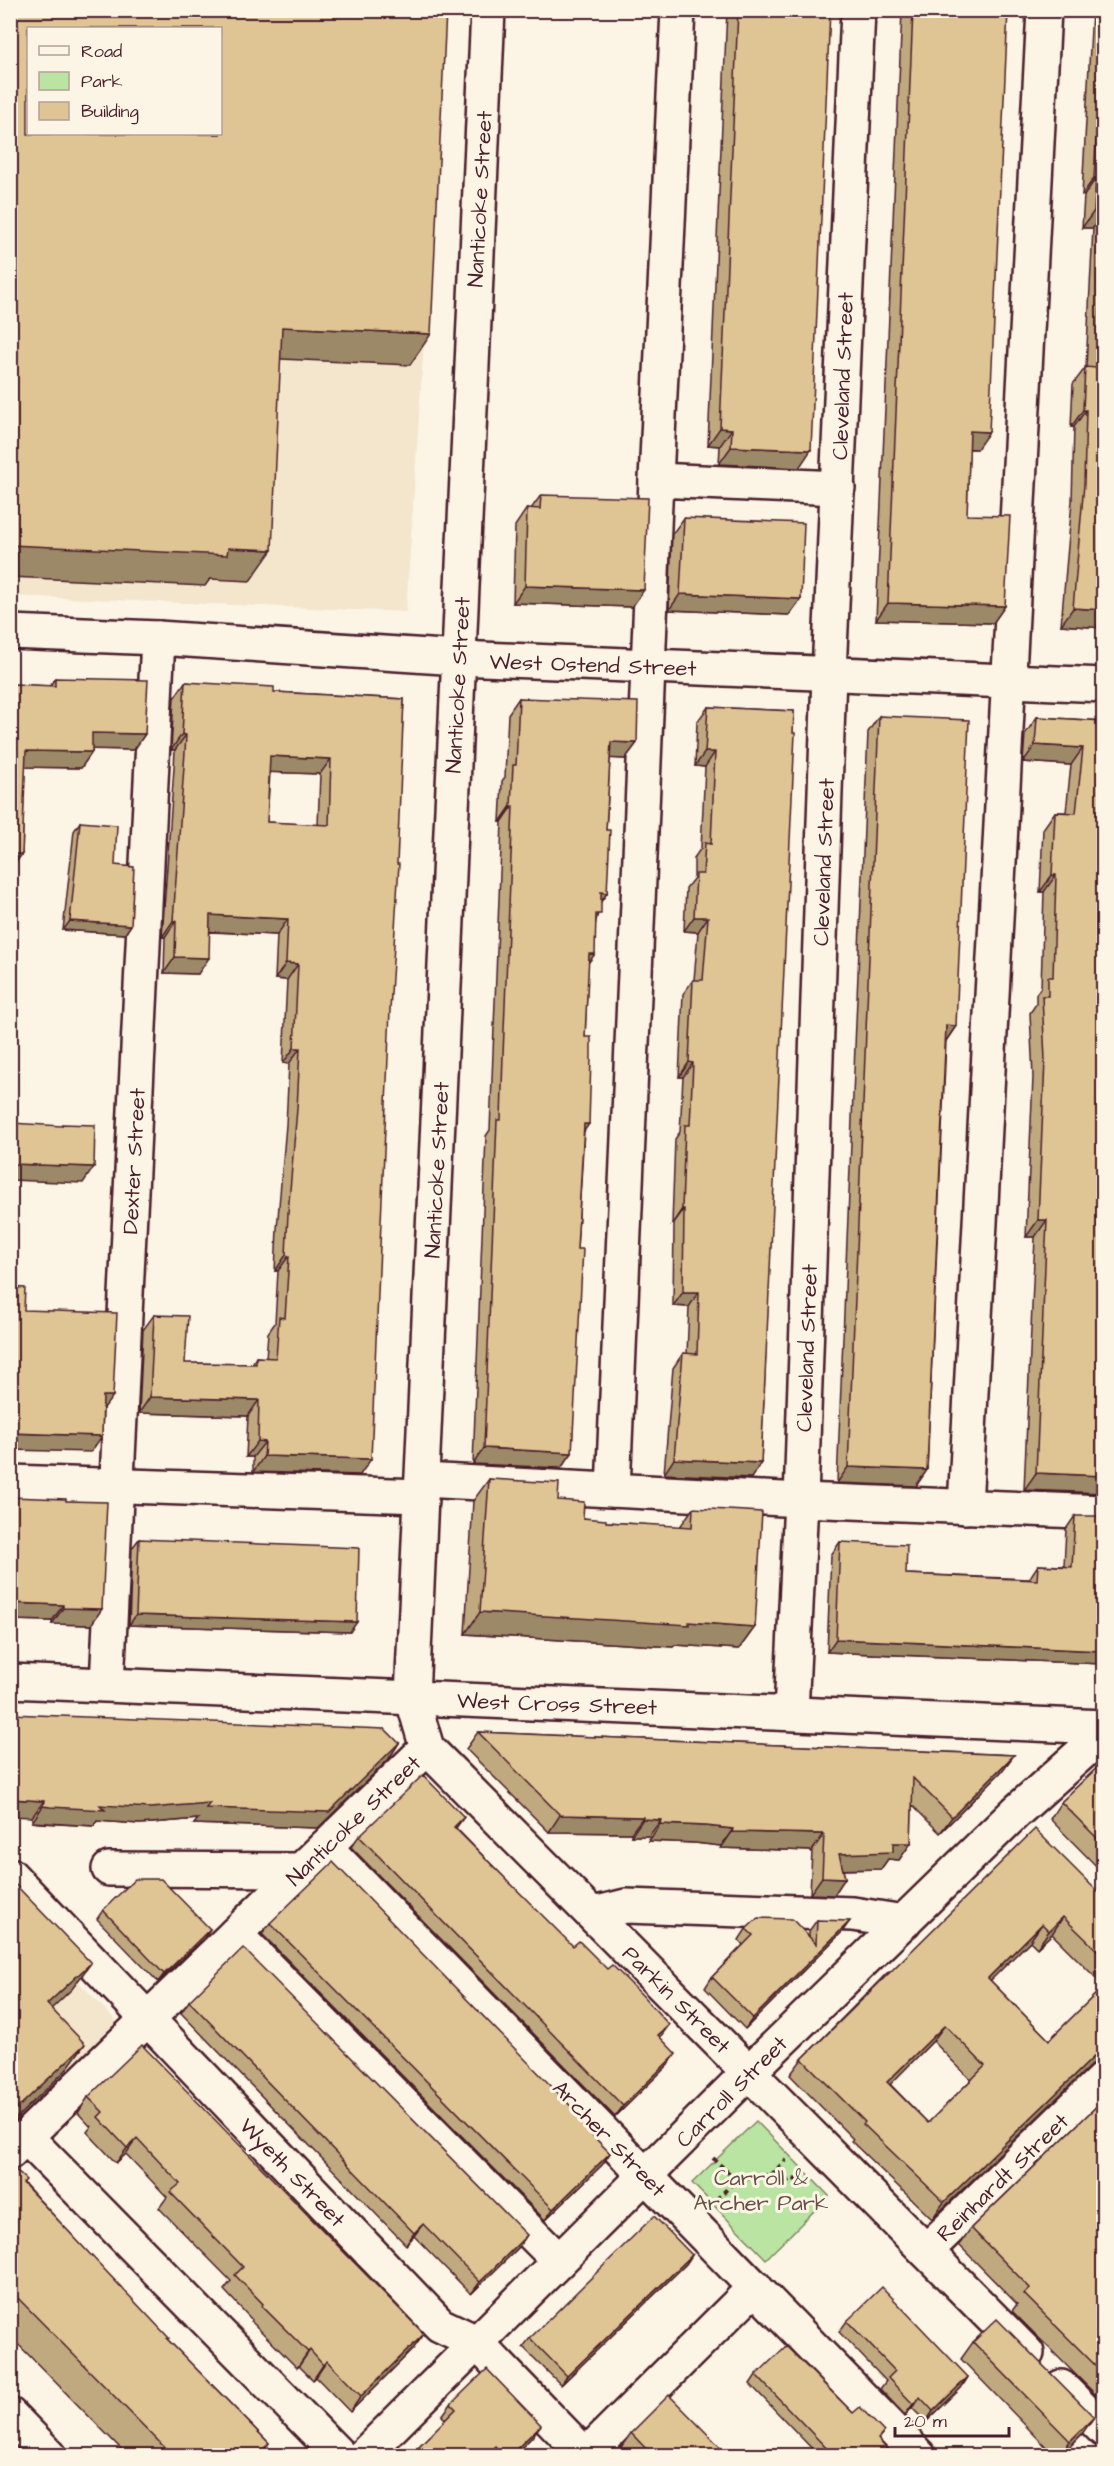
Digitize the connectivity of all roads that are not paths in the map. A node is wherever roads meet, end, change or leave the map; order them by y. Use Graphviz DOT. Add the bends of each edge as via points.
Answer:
graph roads {
  1 [pos="488,10"];
  2 [pos="678,10"];
  3 [pos="858,10"];
  4 [pos="1044,10"];
  5 [pos="656,480"];
  6 [pos="837,488"];
  7 [pos="10,632"];
  8 [pos="158,638"];
  9 [pos="459,658"];
  10 [pos="648,666"];
  11 [pos="829,674"];
  12 [pos="1009,681"];
  13 [pos="1104,685"];
  14 [pos="10,1482"];
  15 [pos="117,1486"];
  16 [pos="421,1488"];
  17 [pos="613,1490"];
  18 [pos="801,1500"];
  19 [pos="965,1507"];
  20 [pos="1104,1512"];
  21 [pos="10,1681"];
  22 [pos="107,1684"];
  23 [pos="412,1697"];
  24 [pos="791,1713"];
  25 [pos="1104,1727"];
  26 [pos="1104,1733"];
  27 [pos="427,1748"];
  28 [pos="1016,1812"];
  29 [pos="1040,1836"];
  30 [pos="325,1847"];
  31 [pos="109,1869"];
  32 [pos="301,1870"];
  33 [pos="10,1875"];
  34 [pos="593,1914"];
  35 [pos="904,1922"];
  36 [pos="235,1934"];
  37 [pos="147,2020"];
  38 [pos="749,2072"];
  39 [pos="1104,2078"];
  40 [pos="18,2144"];
  41 [pos="645,2175"];
  42 [pos="926,2251"];
  43 [pos="559,2261"];
  44 [pos="755,2287"];
  45 [pos="476,2342"];
  46 [pos="10,2415"];
  47 [pos="1104,2430"];
  48 [pos="586,2455"];
  49 [pos="50,2456"];
  50 [pos="340,2456"];
  51 [pos="363,2456"];
  52 [pos="919,2456"];
  1 -- 9 [label="street, Nanticoke Street"];
  2 -- 5 [label="street"];
  3 -- 6 [label="street, Cleveland Street"];
  4 -- 12 [label="street"];
  5 -- 6 [label="street"];
  5 -- 10 [label="street"];
  6 -- 11 [label="street, Cleveland Street"];
  7 -- 8 [label="street, West Ostend Street"];
  8 -- 9 [label="street, West Ostend Street"];
  8 -- 15 [label="street, Dexter Street"];
  9 -- 10 [label="street, West Ostend Street"];
  9 -- 16 [label="street, Nanticoke Street"];
  10 -- 11 [label="street, West Ostend Street"];
  10 -- 17 [label="street"];
  11 -- 12 [label="street, West Ostend Street"];
  11 -- 18 [label="street, Cleveland Street"];
  12 -- 13 [label="street, West Ostend Street"];
  12 -- 19 [label="street"];
  14 -- 15 [label="street"];
  15 -- 16 [label="street"];
  15 -- 22 [label="street, Dexter Street"];
  16 -- 17 [label="street"];
  16 -- 23 [label="street, Nanticoke Street"];
  17 -- 18 [label="street"];
  18 -- 19 [label="street"];
  18 -- 24 [label="street, Cleveland Street"];
  19 -- 20 [label="street"];
  21 -- 22 [label="street, West Cross Street"];
  22 -- 23 [label="street, West Cross Street"];
  23 -- 24 [label="street, West Cross Street"];
  23 -- 27 [label="street, Nanticoke Street"];
  24 -- 25 [label="street, West Cross Street"];
  26 -- 28 [label="street, Carroll Street"];
  27 -- 30 [label="street, Nanticoke Street"];
  27 -- 34 [label="street, Parkin Street"];
  28 -- 29 [label="street"];
  28 -- 35 [label="street, Carroll Street"];
  30 -- 32 [label="street, Nanticoke Street"];
  30 -- 41 [label="street, Archer Street"];
  31 -- 32 [label="street"];
  32 -- 36 [label="street, Nanticoke Street"];
  33 -- 37 [label="street, Wyeth Street"];
  34 -- 35 [label="street" via="626,1906 853,1914"];
  34 -- 38 [label="street, Parkin Street"];
  35 -- 38 [label="street, Carroll Street"];
  36 -- 37 [label="street, Nanticoke Street"];
  36 -- 43 [label="street"];
  37 -- 40 [label="street, Nanticoke Street"];
  37 -- 45 [label="street, Wyeth Street" via="440,2325"];
  38 -- 41 [label="street, Carroll Street"];
  38 -- 42 [label="street, Parkin Street"];
  39 -- 42 [label="street, Reinhardt Street"];
  40 -- 50 [label="street"];
  41 -- 43 [label="street, Carroll Street"];
  41 -- 44 [label="street, Archer Street"];
  42 -- 47 [label="street, Parkin Street"];
  43 -- 45 [label="street, Carroll Street"];
  44 -- 48 [label="street"];
  44 -- 52 [label="street, Archer Street"];
  45 -- 48 [label="street, Wyeth Street"];
  45 -- 51 [label="street, Carroll Street"];
  46 -- 49 [label="street"];
}
